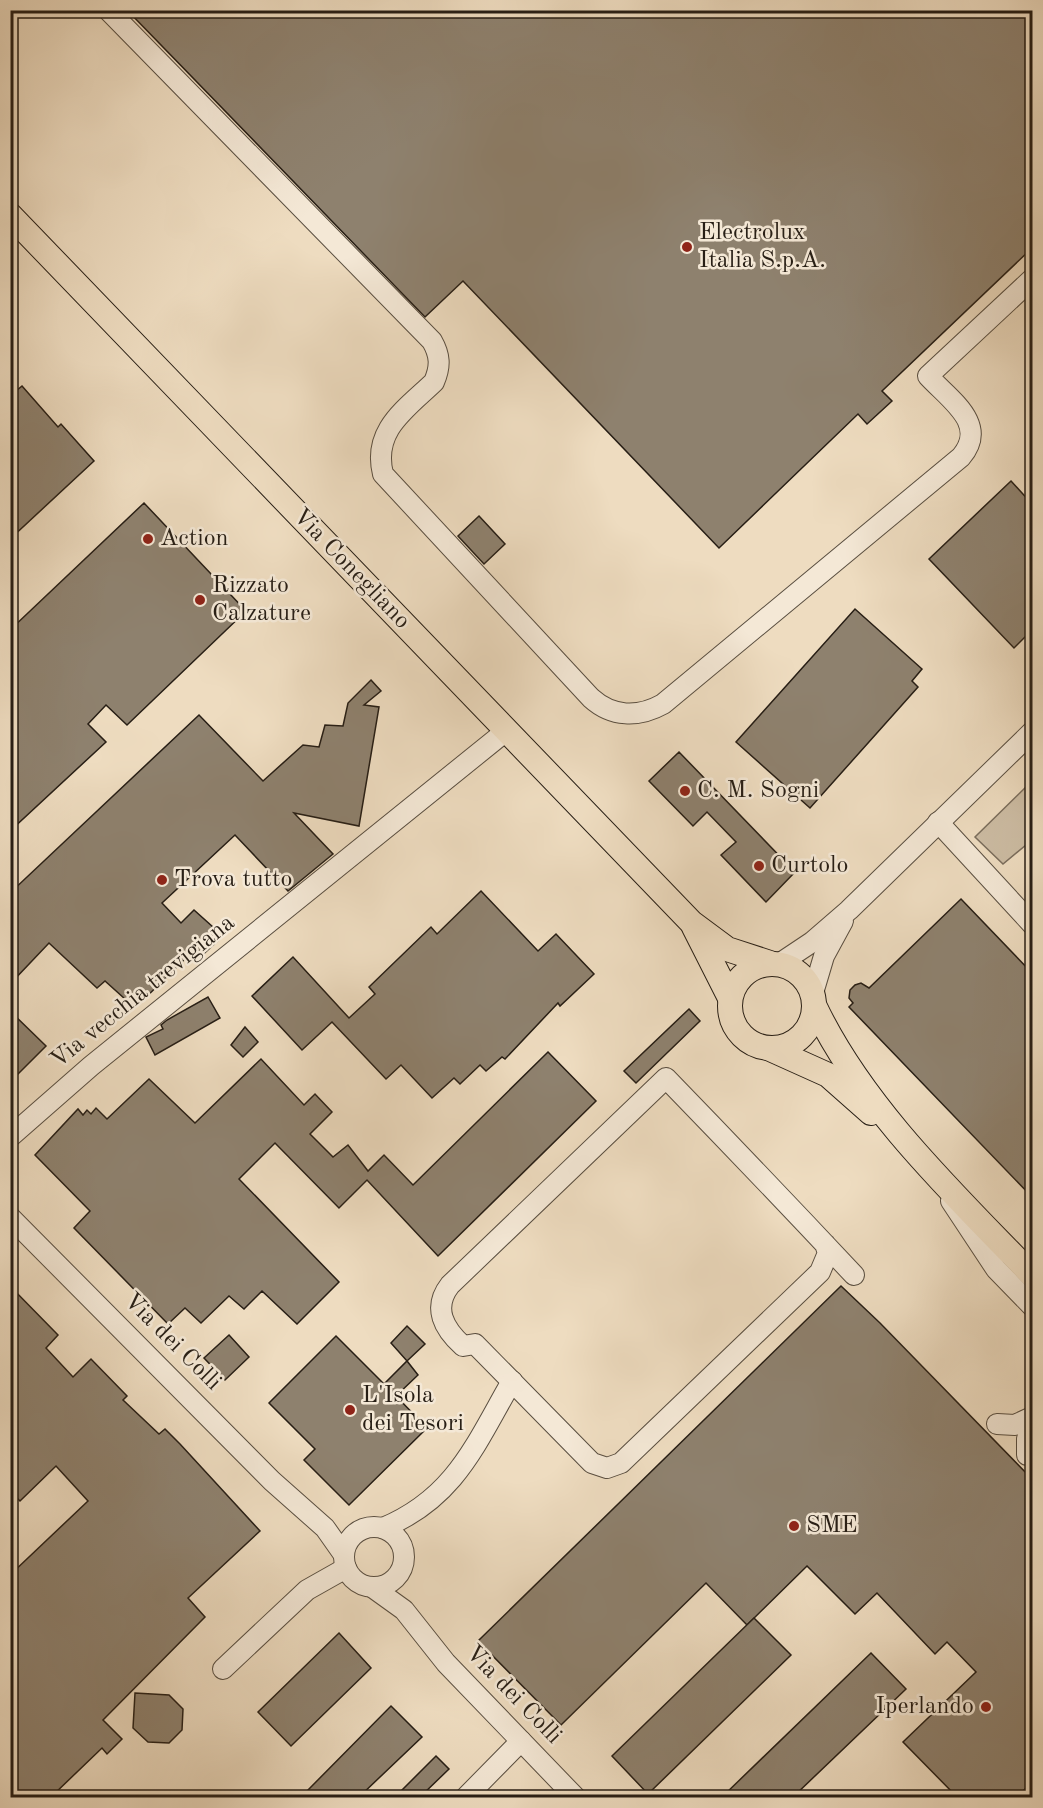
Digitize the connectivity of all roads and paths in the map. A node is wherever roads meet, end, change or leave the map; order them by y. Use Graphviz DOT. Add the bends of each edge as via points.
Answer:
graph roads {
  1 [pos="108,10"];
  2 [pos="10,215"];
  3 [pos="1032,279"];
  4 [pos="506,731"];
  5 [pos="1032,732"];
  6 [pos="938,822"];
  7 [pos="849,910"];
  8 [pos="1029,912"];
  9 [pos="692,923"];
  10 [pos="774,963"];
  11 [pos="730,998"];
  12 [pos="814,1000"];
  13 [pos="768,1048"];
  14 [pos="10,1137"];
  15 [pos="927,1165"];
  16 [pos="10,1217"];
  17 [pos="825,1244"];
  18 [pos="820,1272"];
  19 [pos="1032,1275"];
  20 [pos="1032,1306"];
  21 [pos="512,1381"];
  22 [pos="1032,1417"];
  23 [pos="1032,1423"];
  24 [pos="997,1424"];
  25 [pos="1027,1455"];
  26 [pos="297,1503"];
  27 [pos="428,1504"];
  28 [pos="383,1528"];
  29 [pos="362,1529"];
  30 [pos="403,1549"];
  31 [pos="345,1562"];
  32 [pos="401,1570"];
  33 [pos="372,1587"];
  34 [pos="417,1624"];
  35 [pos="223,1670"];
  36 [pos="521,1741"];
  37 [pos="465,1797"];
  38 [pos="576,1797"];
  1 -- 3 [label="street" via="432,341 437,351 438,372 383,437 383,474 591,698 609,711 644,712 663,704 961,457 972,438 971,427 928,376"];
  2 -- 4 [label="main road, Via Conegliano"];
  4 -- 9 [label="main road, Via Conegliano"];
  4 -- 14 [label="street, Via vecchia trevigiana" via="91,1066"];
  5 -- 6 [label="street"];
  6 -- 7 [label="street"];
  6 -- 8 [label="street"];
  7 -- 10 [label="street" via="812,942"];
  7 -- 12 [label="street" via="824,956"];
  9 -- 10 [label="main road, Via Conegliano" via="727,949"];
  9 -- 11 [label="main road, Via Conegliano"];
  10 -- 11 [label="main road" via="744,973"];
  10 -- 12 [label="main road" via="800,973"];
  11 -- 13 [label="main road" via="734,1025 754,1044"];
  12 -- 13 [label="main road" via="812,1021 805,1033 782,1047"];
  12 -- 15 [label="main road" via="837,1051"];
  13 -- 15 [label="main road" via="828,1075"];
  15 -- 19 [label="main road"];
  15 -- 20 [label="street" via="989,1260"];
  16 -- 26 [label="street, Via dei Colli"];
  17 -- 18 [label="street" via="828,1253"];
  17 -- 18 [label="street" via="854,1275 833,1270"];
  17 -- 21 [label="street" via="666,1078 444,1293 442,1319 451,1335 463,1346 475,1344"];
  18 -- 21 [label="street" via="614,1466 592,1463"];
  21 -- 27 [label="street" via="460,1470"];
  22 -- 24 [label="street" via="1015,1425"];
  23 -- 25 [label="street"];
  26 -- 29 [label="street, Via dei Colli" via="329,1520"];
  26 -- 31 [label="street, Via dei Colli" via="336,1540"];
  27 -- 28 [label="street"];
  27 -- 30 [label="street"];
  28 -- 29 [label="street, Via dei Colli"];
  28 -- 30 [label="street" via="392,1533"];
  29 -- 31 [label="street" via="349,1539"];
  30 -- 32 [label="street, Via dei Colli"];
  31 -- 33 [label="street, Via dei Colli" via="357,1581"];
  31 -- 35 [label="street" via="307,1590"];
  32 -- 33 [label="street" via="389,1582"];
  32 -- 34 [label="street, Via dei Colli"];
  33 -- 34 [label="street, Via dei Colli" via="389,1597"];
  34 -- 36 [label="street, Via dei Colli" via="446,1663"];
  36 -- 37 [label="street"];
  36 -- 38 [label="street, Via dei Colli"];
}
